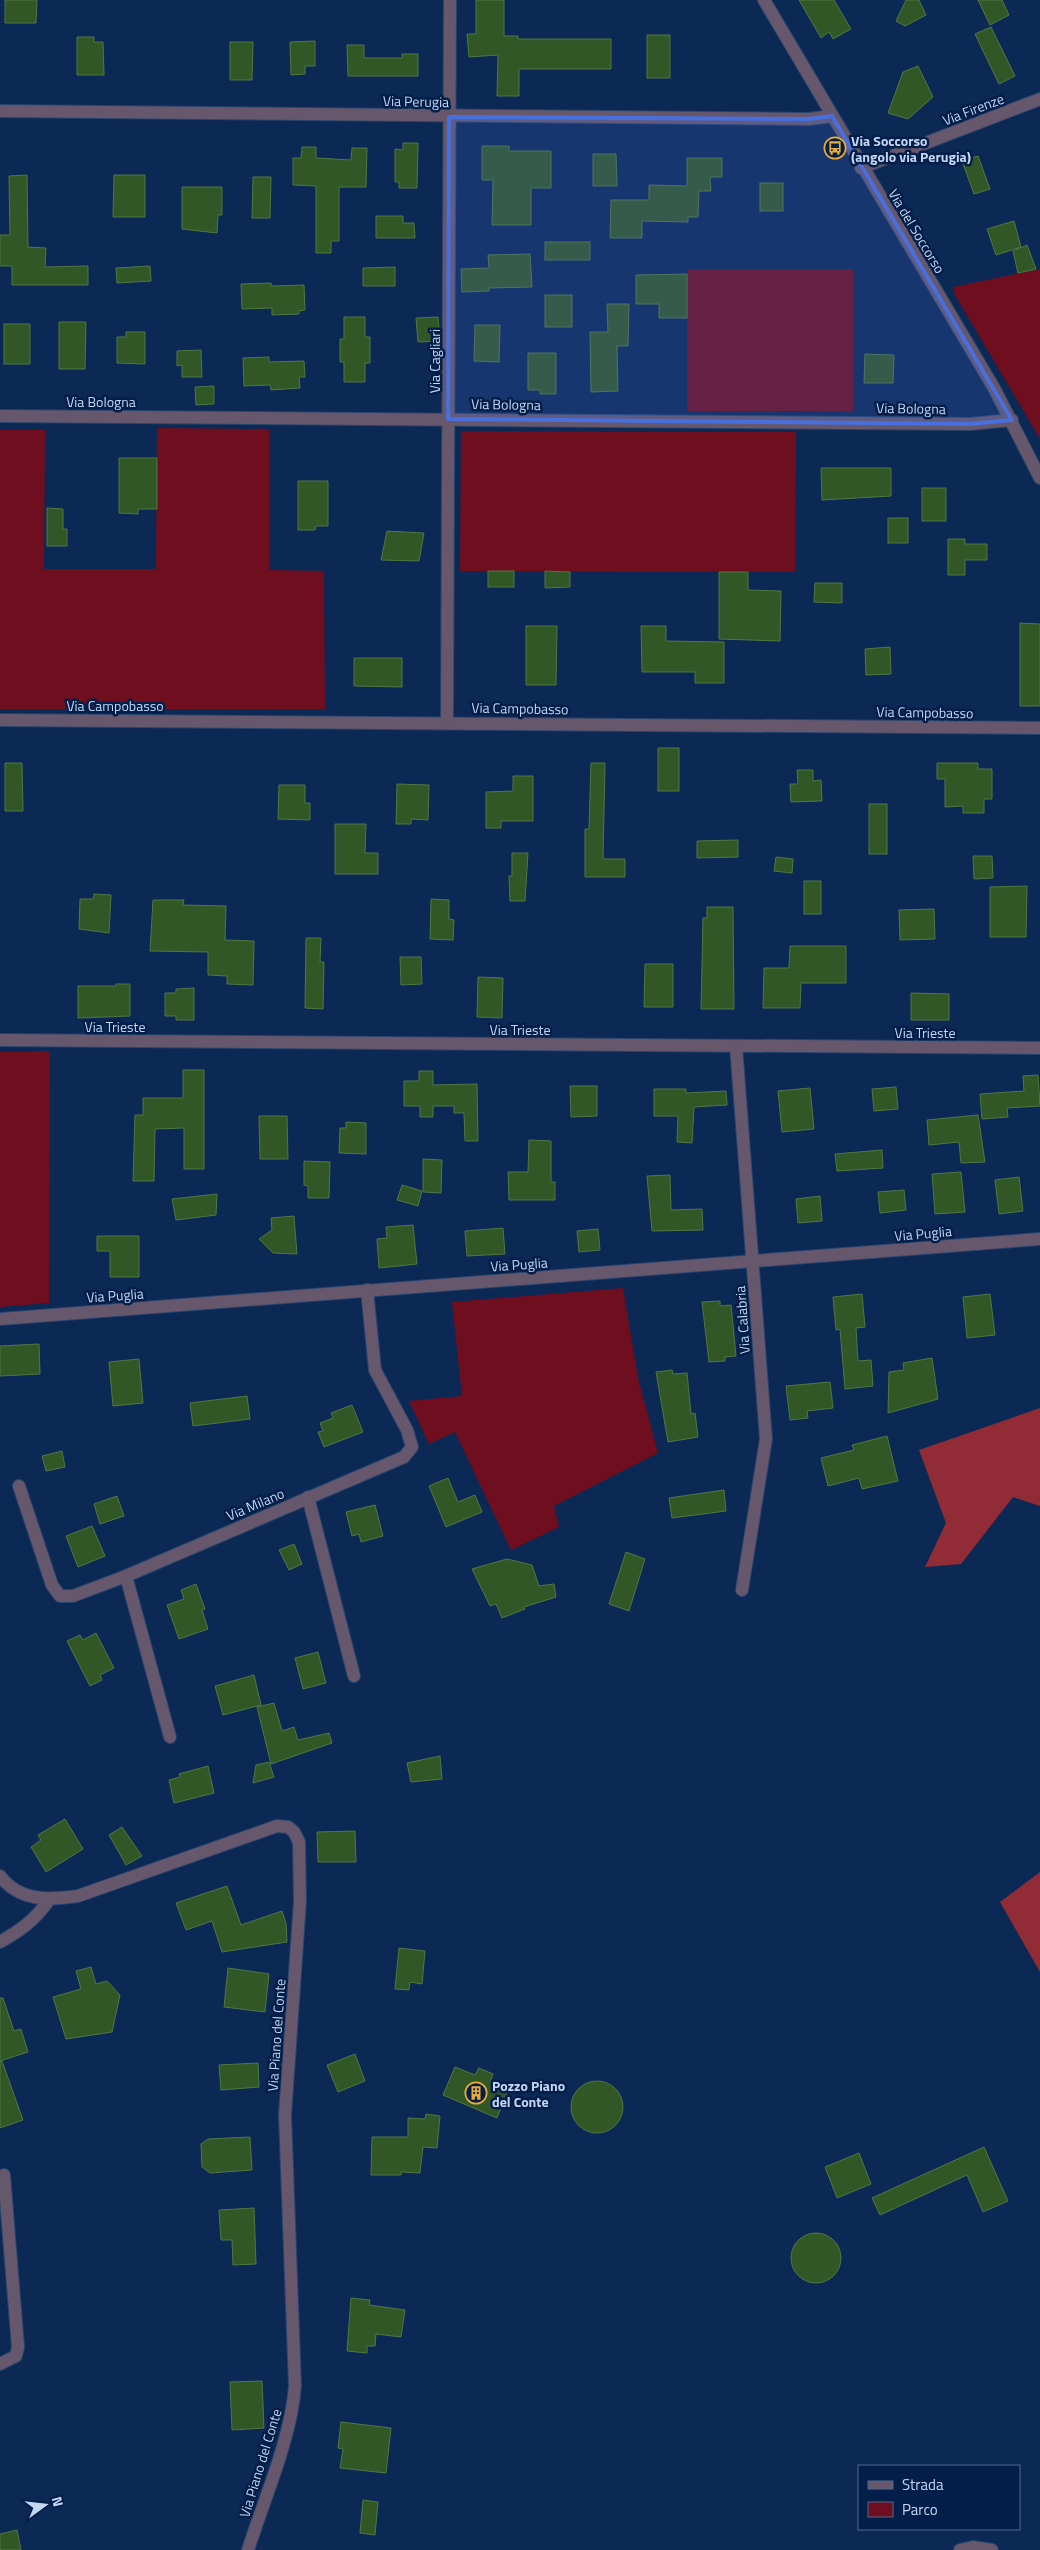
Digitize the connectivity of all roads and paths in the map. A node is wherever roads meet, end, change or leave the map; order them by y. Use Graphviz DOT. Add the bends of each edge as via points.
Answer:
graph roads {
  1 [pos="450,0"];
  2 [pos="764,0"];
  3 [pos="1040,99"];
  4 [pos="0,112"];
  5 [pos="832,116"];
  6 [pos="450,117"];
  7 [pos="861,168"];
  8 [pos="0,416"];
  9 [pos="448,419"];
  10 [pos="1012,420"];
  11 [pos="1040,478"];
  12 [pos="0,720"];
  13 [pos="447,722"];
  14 [pos="1040,728"];
  15 [pos="0,1040"];
  16 [pos="736,1046"];
  17 [pos="1040,1048"];
  18 [pos="1040,1238"];
  19 [pos="752,1261"];
  20 [pos="367,1290"];
  21 [pos="0,1319"];
  22 [pos="19,1486"];
  23 [pos="308,1498"];
  24 [pos="126,1576"];
  25 [pos="742,1590"];
  26 [pos="354,1676"];
  27 [pos="170,1737"];
  28 [pos="0,1876"];
  29 [pos="49,1900"];
  30 [pos="0,1942"];
  31 [pos="4,2175"];
  32 [pos="0,2364"];
  33 [pos="248,2550"];
  34 [pos="960,2550"];
  35 [pos="992,2550"];
  1 -- 6 [label="street, Via Cagliari"];
  2 -- 5 [label="street, Via del Soccorso"];
  3 -- 7 [label="street, Via Firenze"];
  4 -- 6 [label="street, Via Perugia"];
  5 -- 6 [label="street, Via Perugia" via="809,119"];
  5 -- 7 [label="street, Via del Soccorso"];
  6 -- 9 [label="street, Via Cagliari"];
  7 -- 10 [label="street, Via del Soccorso"];
  8 -- 9 [label="street, Via Bologna"];
  9 -- 10 [label="street, Via Bologna" via="970,424"];
  9 -- 13 [label="street, Via Cagliari"];
  10 -- 11 [label="street, Via del Soccorso"];
  12 -- 13 [label="street, Via Campobasso"];
  13 -- 14 [label="street, Via Campobasso"];
  15 -- 16 [label="street, Via Trieste"];
  16 -- 17 [label="street, Via Trieste"];
  16 -- 19 [label="street, Via Calabria"];
  18 -- 19 [label="street, Via Puglia"];
  19 -- 20 [label="street, Via Puglia"];
  19 -- 25 [label="street, Via Calabria" via="766,1440"];
  20 -- 21 [label="street, Via Puglia"];
  20 -- 23 [label="street, Via Milano" via="375,1370 407,1430 412,1447 404,1457"];
  22 -- 24 [label="street, Via Milano" via="52,1585 60,1596 73,1596"];
  23 -- 24 [label="street, Via Milano"];
  23 -- 26 [label="street"];
  24 -- 27 [label="street"];
  28 -- 29 [label="street, Via Piano del Conte" via="22,1895"];
  29 -- 30 [label="street" via="26,1927"];
  29 -- 33 [label="street, Via Piano del Conte" via="78,1896 277,1826 288,1827 299,1842 300,1901 285,2115 294,2396 287,2430"];
  31 -- 32 [label="street" via="18,2347 16,2356"];
  34 -- 35 [label="street"];
}
